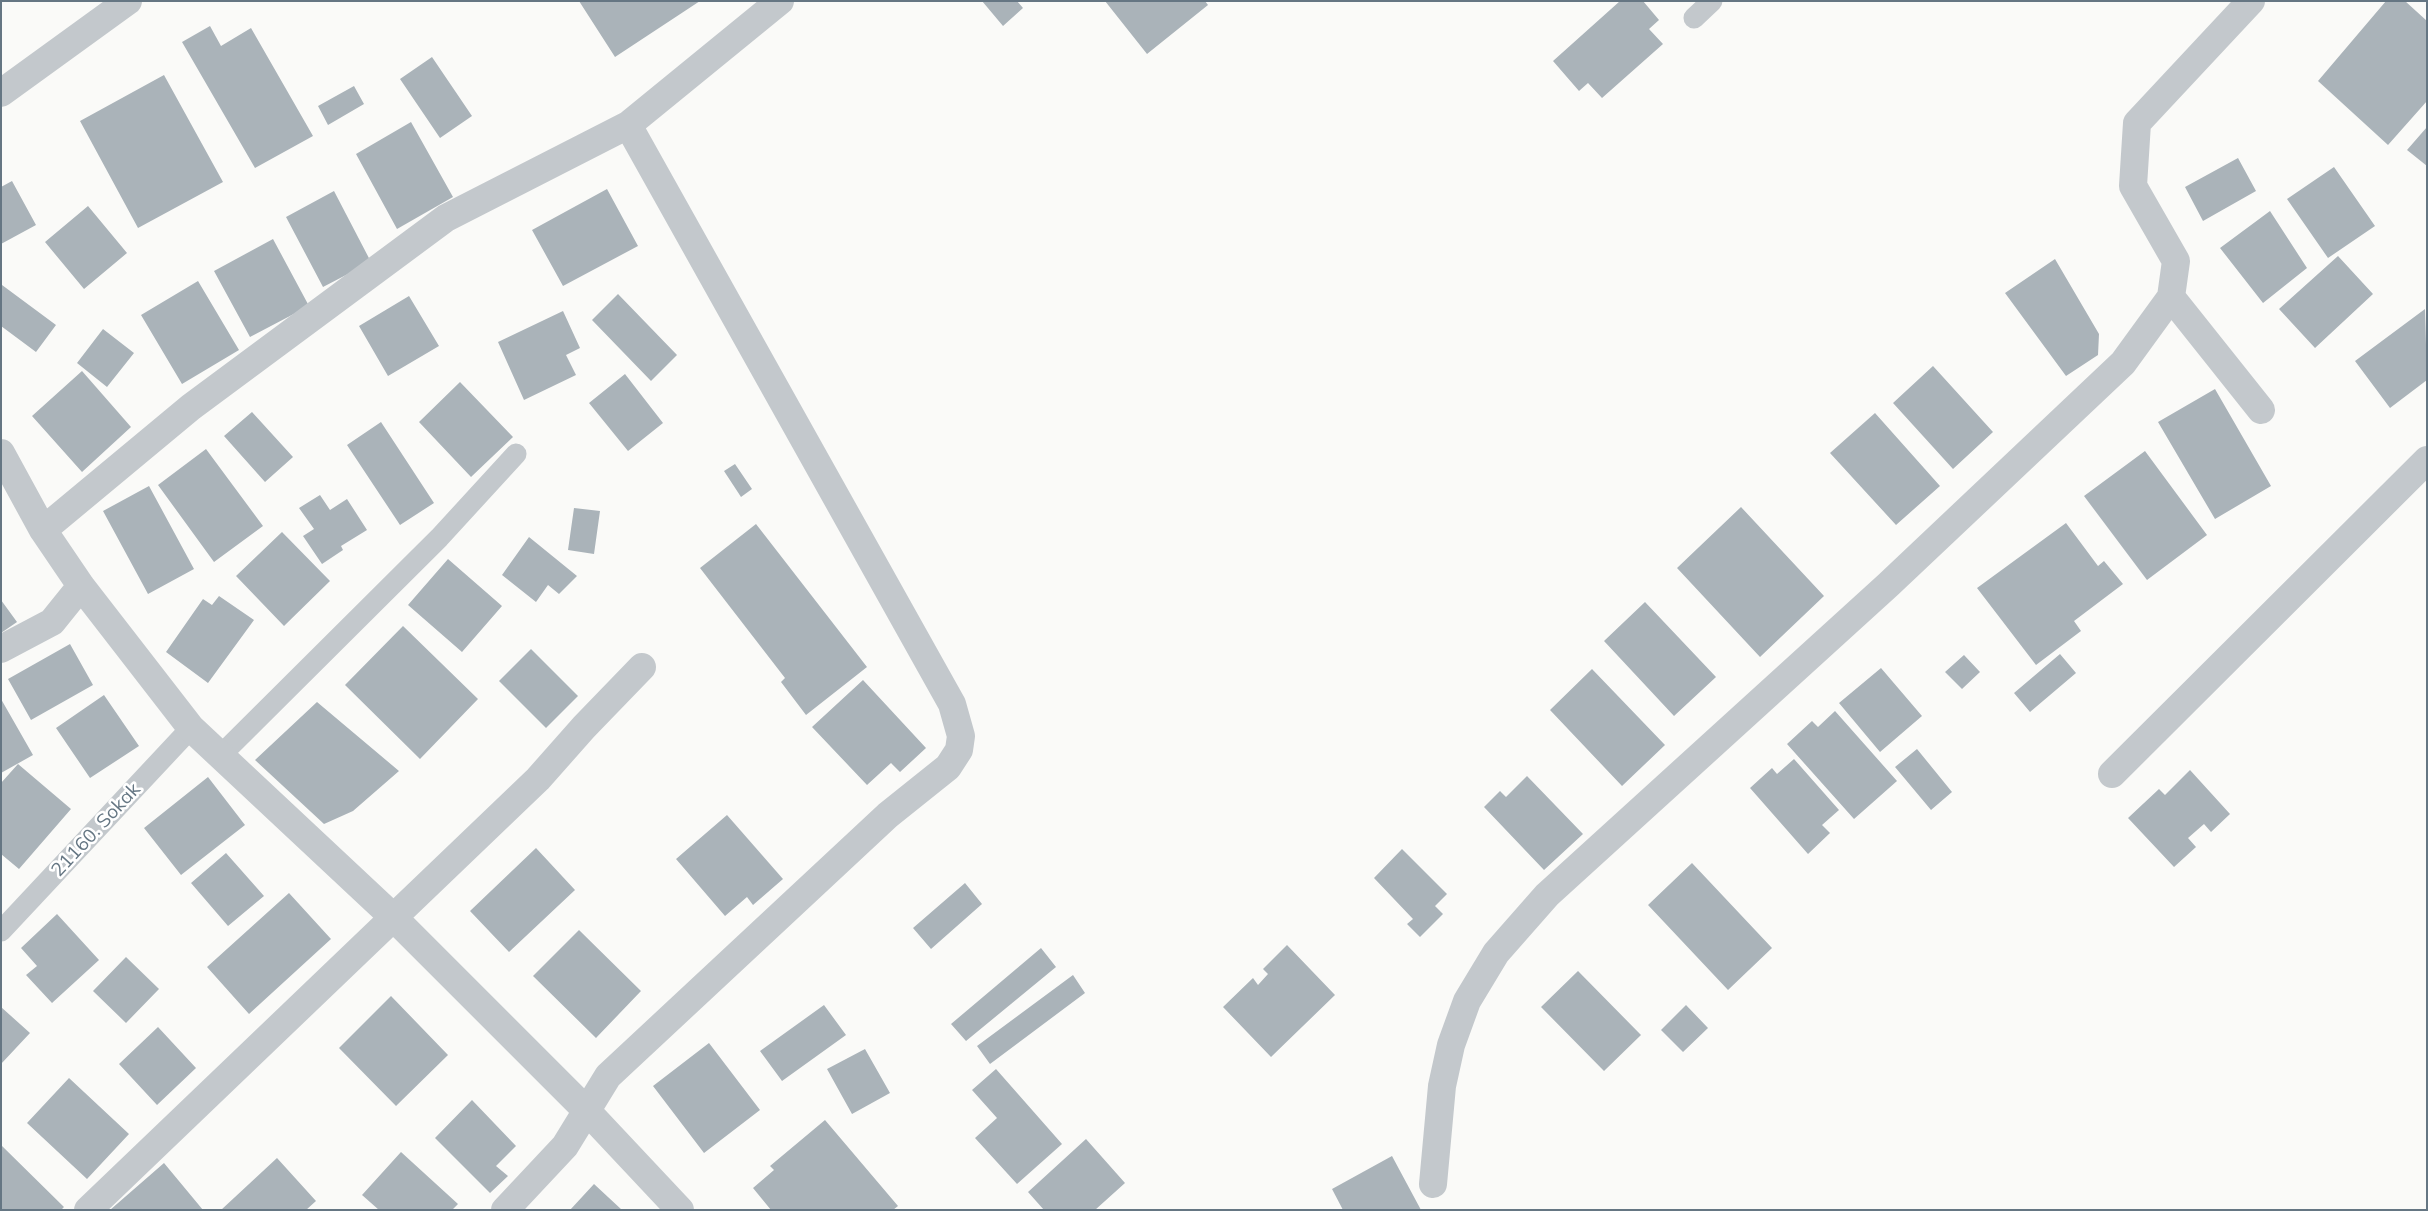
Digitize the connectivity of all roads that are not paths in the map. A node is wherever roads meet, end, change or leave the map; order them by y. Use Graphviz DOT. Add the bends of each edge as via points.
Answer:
graph roads {
  1 [pos="128,1"];
  2 [pos="780,1"];
  3 [pos="1712,1"];
  4 [pos="2251,1"];
  5 [pos="1694,18"];
  6 [pos="1,93"];
  7 [pos="628,125"];
  8 [pos="2171,297"];
  9 [pos="2261,410"];
  10 [pos="1,453"];
  11 [pos="516,454"];
  12 [pos="2427,460"];
  13 [pos="43,530"];
  14 [pos="81,586"];
  15 [pos="1,648"];
  16 [pos="642,667"];
  17 [pos="191,728"];
  18 [pos="221,755"];
  19 [pos="2112,774"];
  20 [pos="393,918"];
  21 [pos="1,931"];
  22 [pos="587,1111"];
  23 [pos="1433,1184"];
  24 [pos="88,1210"];
  25 [pos="505,1210"];
  26 [pos="680,1210"];
  1 -- 6 [label="street"];
  2 -- 7 [label="street"];
  3 -- 5 [label="lane"];
  4 -- 8 [label="street" via="2137,123 2133,186 2176,261"];
  7 -- 13 [label="street" via="446,218 191,407"];
  7 -- 22 [label="street" via="952,704 961,736 959,750 948,767 888,815 608,1076"];
  8 -- 9 [label="street"];
  8 -- 23 [label="street" via="2123,363 1888,585 1547,895 1496,953 1467,1001 1451,1046 1442,1086"];
  10 -- 13 [label="street"];
  11 -- 18 [label="lane" via="439,538"];
  12 -- 19 [label="street"];
  13 -- 14 [label="street"];
  14 -- 15 [label="street" via="52,622"];
  14 -- 17 [label="street"];
  16 -- 20 [label="street" via="538,779"];
  17 -- 18 [label="street"];
  17 -- 21 [label="lane, 21160. Sokak"];
  18 -- 20 [label="street"];
  20 -- 22 [label="street"];
  20 -- 24 [label="street"];
  22 -- 25 [label="street" via="565,1146"];
  22 -- 26 [label="street"];
}
